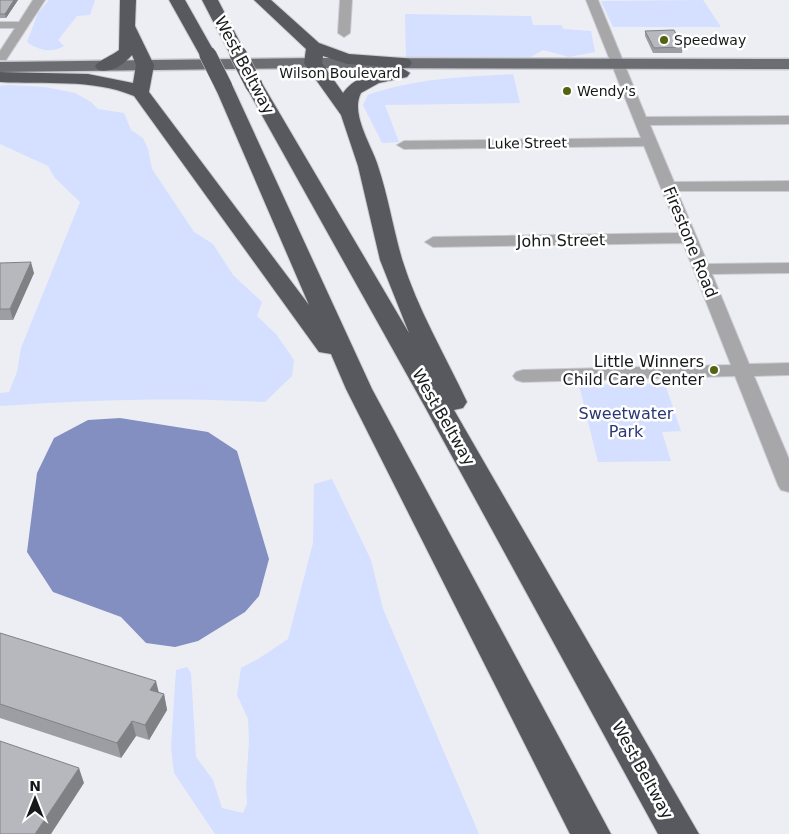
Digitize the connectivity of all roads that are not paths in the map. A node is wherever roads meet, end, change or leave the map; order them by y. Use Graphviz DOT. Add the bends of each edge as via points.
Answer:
graph roads {
  1 [pos="39,0"];
  2 [pos="128,0"];
  3 [pos="177,0"];
  4 [pos="210,0"];
  5 [pos="262,0"];
  6 [pos="346,0"];
  7 [pos="592,0"];
  8 [pos="0,25"];
  9 [pos="23,25"];
  10 [pos="128,26"];
  11 [pos="344,33"];
  12 [pos="315,61"];
  13 [pos="789,64"];
  14 [pos="619,65"];
  15 [pos="104,66"];
  16 [pos="402,68"];
  17 [pos="1,69"];
  18 [pos="142,77"];
  19 [pos="350,115"];
  20 [pos="789,120"];
  21 [pos="642,121"];
  22 [pos="650,142"];
  23 [pos="404,145"];
  24 [pos="789,186"];
  25 [pos="668,188"];
  26 [pos="689,238"];
  27 [pos="433,242"];
  28 [pos="789,268"];
  29 [pos="701,269"];
  30 [pos="743,369"];
  31 [pos="789,369"];
  32 [pos="523,376"];
  33 [pos="359,389"];
  34 [pos="454,434"];
  35 [pos="789,485"];
  36 [pos="590,834"];
  37 [pos="679,834"];
  1 -- 9 [label="street"];
  2 -- 10 [label="highway"];
  3 -- 33 [label="highway, West Beltway, bridge" via="224,87"];
  4 -- 34 [label="highway, West Beltway, bridge" via="254,85"];
  5 -- 12 [label="highway"];
  6 -- 11 [label="street"];
  7 -- 14 [label="street, Firestone Road"];
  8 -- 9 [label="street"];
  9 -- 17 [label="street"];
  10 -- 15 [label="highway" via="127,51 117,61"];
  10 -- 18 [label="highway"];
  12 -- 16 [label="main road, Wilson Boulevard"];
  12 -- 16 [label="highway" via="347,58"];
  12 -- 18 [label="main road, Wilson Boulevard"];
  12 -- 19 [label="highway"];
  13 -- 14 [label="main road, Wilson Boulevard"];
  14 -- 16 [label="main road, Wilson Boulevard" via="606,68"];
  14 -- 21 [label="street, Firestone Road"];
  15 -- 17 [label="main road, Wilson Boulevard"];
  15 -- 18 [label="main road, Wilson Boulevard"];
  16 -- 19 [label="highway" via="354,90 349,101"];
  17 -- 18 [label="highway" via="116,82"];
  18 -- 33 [label="highway"];
  19 -- 34 [label="highway" via="368,166 391,260 458,413"];
  20 -- 21 [label="street"];
  21 -- 22 [label="street, Firestone Road"];
  22 -- 23 [label="street, Luke Street"];
  22 -- 25 [label="street, Firestone Road"];
  24 -- 25 [label="street"];
  25 -- 26 [label="street, Firestone Road"];
  26 -- 27 [label="street, John Street"];
  26 -- 29 [label="street, Firestone Road"];
  28 -- 29 [label="street"];
  29 -- 30 [label="street, Firestone Road"];
  30 -- 31 [label="street"];
  30 -- 32 [label="street"];
  30 -- 35 [label="street, Firestone Road"];
  33 -- 36 [label="highway, West Beltway"];
  34 -- 37 [label="highway, West Beltway"];
}
